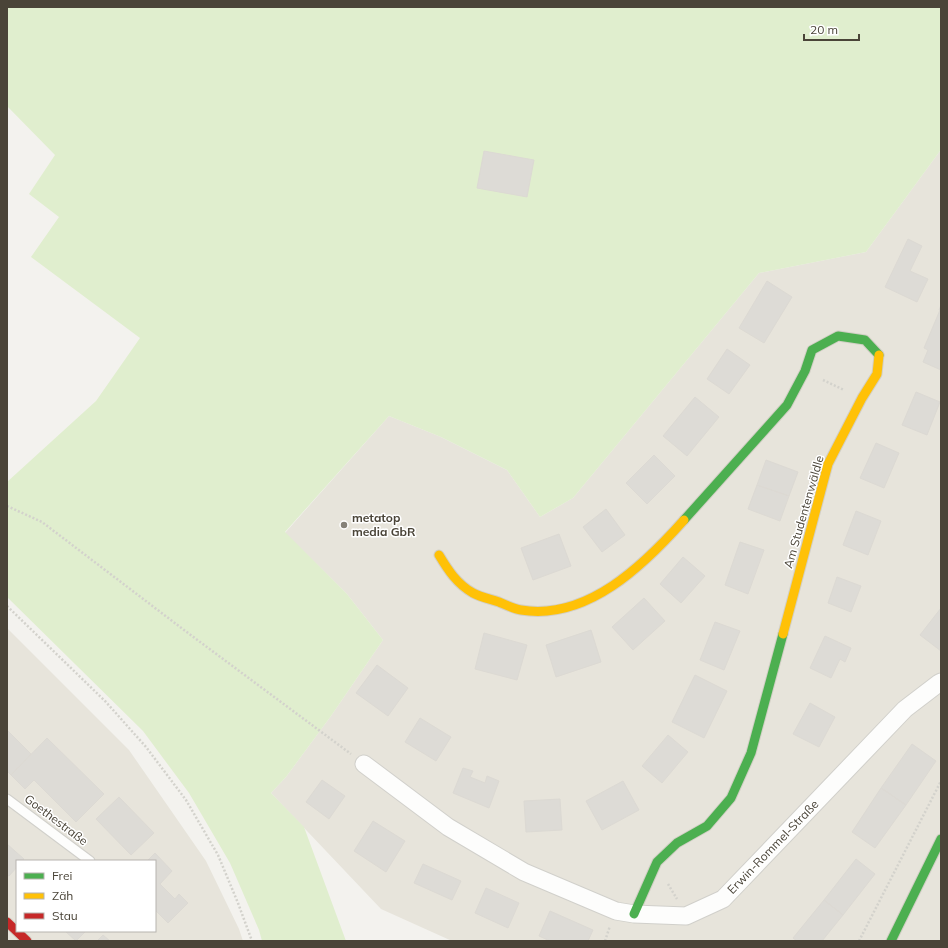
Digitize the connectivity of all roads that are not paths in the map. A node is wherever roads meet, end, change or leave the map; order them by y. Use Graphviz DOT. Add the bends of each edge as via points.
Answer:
graph roads {
  1 [pos="439,555"];
  2 [pos="941,682"];
  3 [pos="364,764"];
  4 [pos="7,799"];
  5 [pos="941,838"];
  6 [pos="89,860"];
  7 [pos="634,914"];
  8 [pos="7,922"];
  9 [pos="16,931"];
  10 [pos="18,932"];
  11 [pos="27,941"];
  12 [pos="891,941"];
  1 -- 7 [label="street, Am Studentenwäldle" via="451,575 473,593 521,610 551,611 568,608 621,581 664,543 787,405 805,371 812,350 838,336 865,340 879,355 877,374 828,464 751,753 732,798 707,826 677,843 657,862"];
  2 -- 7 [label="street, Erwin-Rommel-Straße" via="905,709 723,899 686,916"];
  3 -- 7 [label="street, Erwin-Rommel-Straße" via="448,827 524,872 616,911"];
  4 -- 6 [label="lane, Goethestraße"];
  5 -- 12 [label="street"];
  8 -- 9 [label="street"];
  10 -- 11 [label="street"];
}
